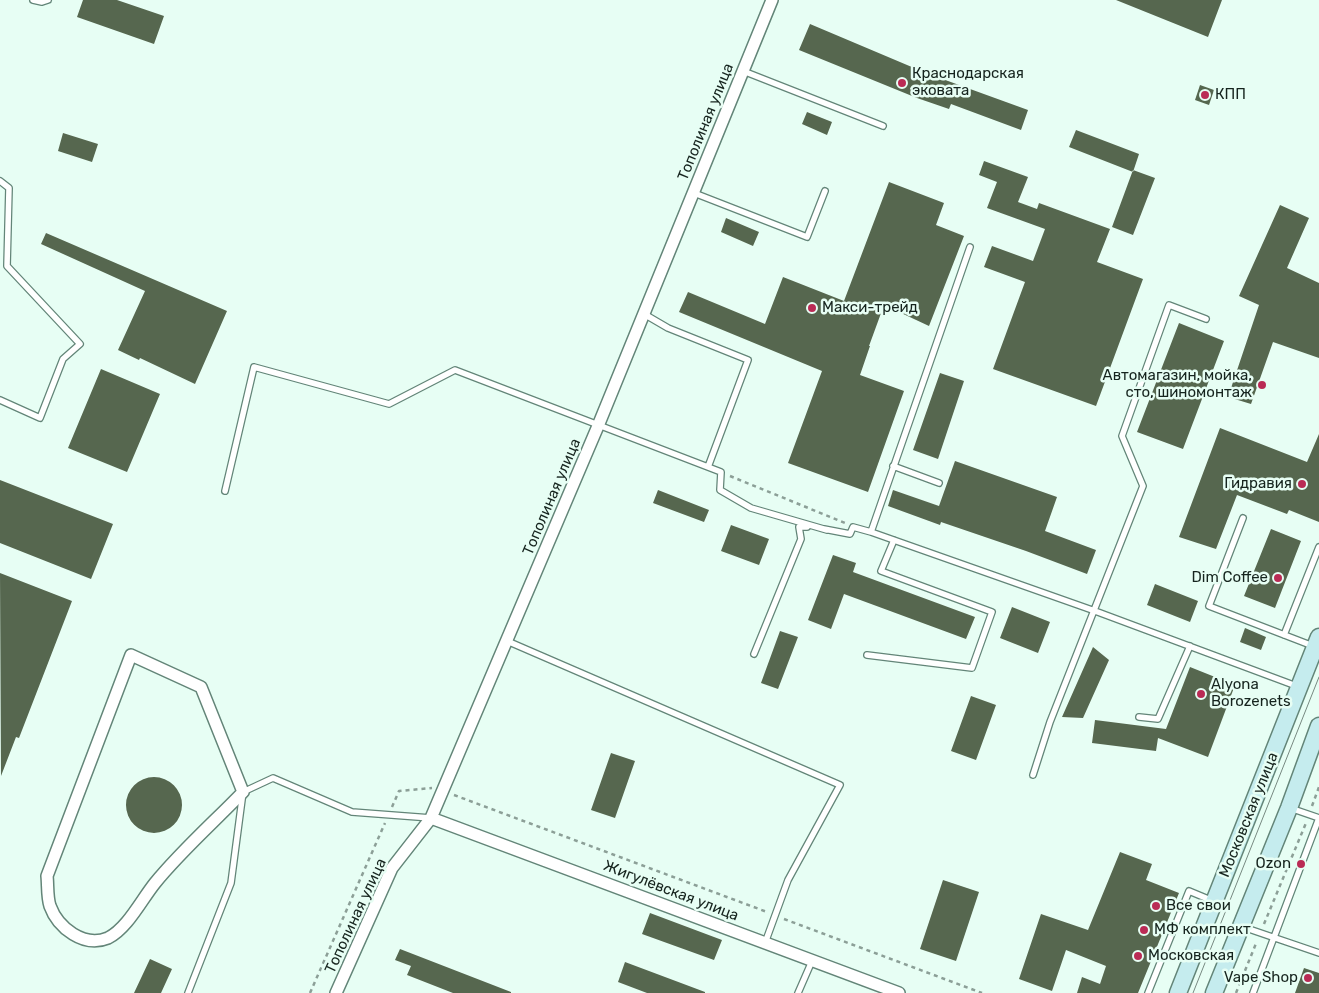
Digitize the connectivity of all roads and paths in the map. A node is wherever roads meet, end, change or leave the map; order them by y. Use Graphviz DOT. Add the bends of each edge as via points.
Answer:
graph roads {
  1 [pos="33,0"];
  2 [pos="48,0"];
  3 [pos="772,0"];
  4 [pos="744,71"];
  5 [pos="883,126"];
  6 [pos="0,181"];
  7 [pos="825,191"];
  8 [pos="694,193"];
  9 [pos="970,247"];
  10 [pos="644,314"];
  11 [pos="1206,319"];
  12 [pos="0,400"];
  13 [pos="598,426"];
  14 [pos="893,466"];
  15 [pos="708,467"];
  16 [pos="721,472"];
  17 [pos="939,482"];
  18 [pos="225,491"];
  19 [pos="1243,518"];
  20 [pos="853,527"];
  21 [pos="826,530"];
  22 [pos="871,532"];
  23 [pos="894,540"];
  24 [pos="1319,547"];
  25 [pos="1095,611"];
  26 [pos="1284,635"];
  27 [pos="507,641"];
  28 [pos="1317,642"];
  29 [pos="1190,646"];
  30 [pos="754,654"];
  31 [pos="868,655"];
  32 [pos="1299,687"];
  33 [pos="1139,717"];
  34 [pos="1319,726"];
  35 [pos="1033,775"];
  36 [pos="1319,787"];
  37 [pos="243,792"];
  38 [pos="1289,808"];
  39 [pos="1309,815"];
  40 [pos="431,818"];
  41 [pos="1319,818"];
  42 [pos="1215,902"];
  43 [pos="1241,926"];
  44 [pos="1260,932"];
  45 [pos="1273,937"];
  46 [pos="765,942"];
  47 [pos="1319,953"];
  48 [pos="812,960"];
  49 [pos="188,993"];
  50 [pos="336,993"];
  51 [pos="798,993"];
  52 [pos="899,993"];
  53 [pos="1148,993"];
  54 [pos="1178,993"];
  55 [pos="1214,993"];
  56 [pos="1236,993"];
  57 [pos="1253,993"];
  1 -- 2 [label="lane"];
  3 -- 4 [label="street, Тополиная улица"];
  4 -- 5 [label="lane"];
  4 -- 8 [label="street, Тополиная улица"];
  6 -- 12 [label="lane" via="9,188 7,266 80,344 62,359 40,418"];
  7 -- 8 [label="lane" via="807,237"];
  8 -- 10 [label="street, Тополиная улица"];
  9 -- 14 [label="lane"];
  10 -- 13 [label="street, Тополиная улица"];
  10 -- 15 [label="lane" via="668,328 748,360"];
  11 -- 25 [label="lane" via="1169,305 1122,436 1143,486"];
  13 -- 15 [label="lane"];
  13 -- 18 [label="lane" via="455,370 389,404 254,368"];
  13 -- 27 [label="street, Тополиная улица"];
  14 -- 17 [label="lane"];
  14 -- 22 [label="lane"];
  15 -- 16 [label="lane"];
  16 -- 20 [label="path"];
  16 -- 21 [label="lane" via="720,490 751,508"];
  19 -- 26 [label="lane" via="1209,606"];
  20 -- 21 [label="lane" via="850,534"];
  20 -- 22 [label="lane"];
  21 -- 30 [label="lane" via="798,526 800,539"];
  22 -- 23 [label="lane"];
  23 -- 25 [label="lane"];
  23 -- 31 [label="lane" via="881,571 992,612 972,668"];
  24 -- 26 [label="lane"];
  25 -- 29 [label="lane"];
  25 -- 35 [label="lane" via="1050,722"];
  26 -- 28 [label="lane"];
  27 -- 40 [label="street, Тополиная улица"];
  27 -- 46 [label="lane" via="840,785 788,880"];
  28 -- 32 [label="street, Московская улица"];
  29 -- 32 [label="lane"];
  29 -- 33 [label="lane" via="1158,720"];
  32 -- 42 [label="street, Московская улица"];
  34 -- 38 [label="street"];
  36 -- 39 [label="path"];
  37 -- 37 [label="street" via="156,882 126,922 107,938 86,940 72,934 58,922 50,905 47,876 131,655 201,688"];
  37 -- 40 [label="lane" via="273,778 352,812"];
  37 -- 49 [label="lane" via="231,883"];
  38 -- 39 [label="lane"];
  38 -- 43 [label="street"];
  39 -- 41 [label="lane"];
  39 -- 44 [label="path"];
  40 -- 46 [label="street, Жигулёвская улица"];
  40 -- 50 [label="street, Тополиная улица" via="392,868"];
  41 -- 45 [label="lane"];
  42 -- 53 [label="lane" via="1189,891"];
  42 -- 54 [label="street, Московская улица"];
  43 -- 44 [label="lane"];
  43 -- 55 [label="street"];
  44 -- 45 [label="lane"];
  44 -- 56 [label="path"];
  45 -- 47 [label="lane"];
  45 -- 57 [label="lane"];
  46 -- 48 [label="street, Жигулёвская улица"];
  48 -- 51 [label="lane"];
  48 -- 52 [label="street, Жигулёвская улица"];
}
